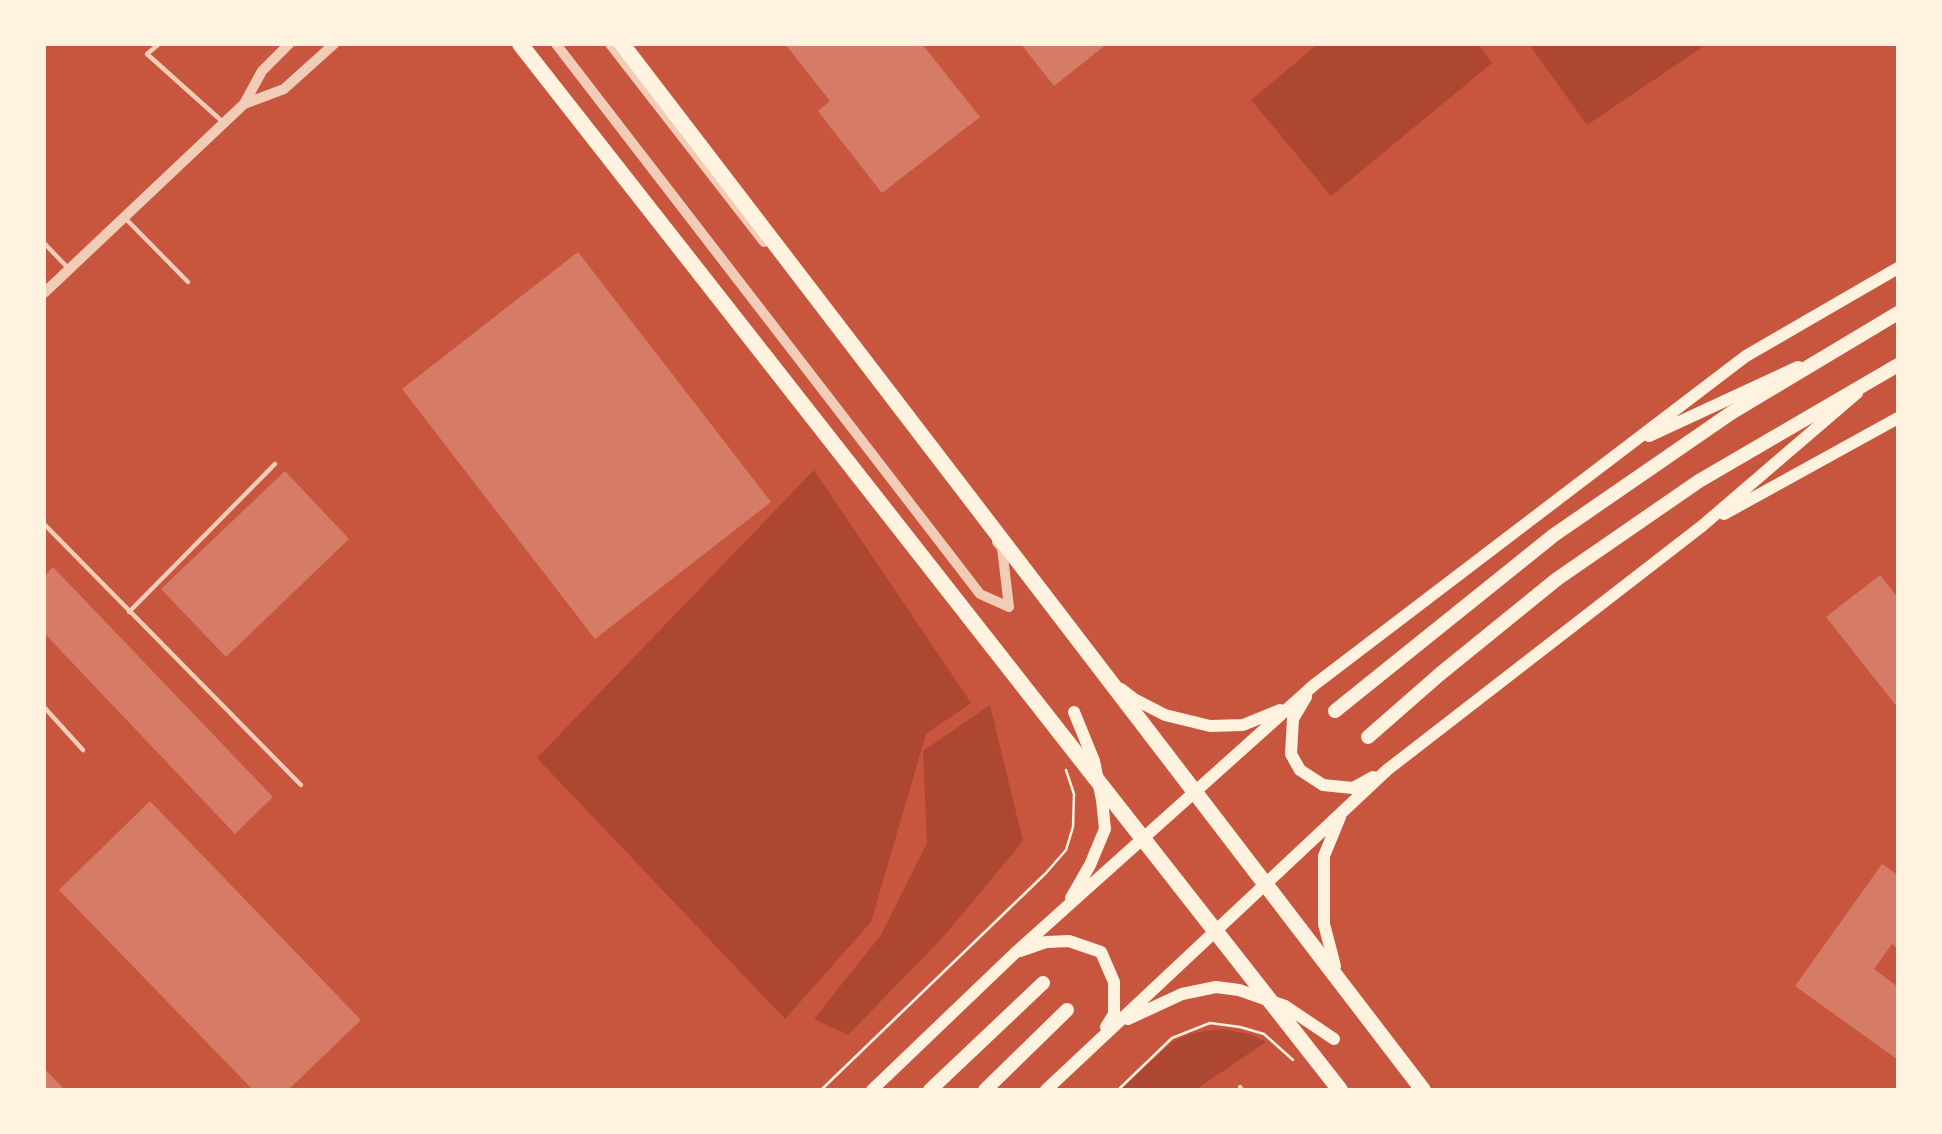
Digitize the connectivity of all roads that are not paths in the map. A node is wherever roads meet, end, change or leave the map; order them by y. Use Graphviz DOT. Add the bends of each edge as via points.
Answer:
graph roads {
  1 [pos="159,44"];
  2 [pos="289,44"];
  3 [pos="334,44"];
  4 [pos="520,44"];
  5 [pos="556,44"];
  6 [pos="610,44"];
  7 [pos="622,44"];
  8 [pos="244,104"];
  9 [pos="224,123"];
  10 [pos="123,217"];
  11 [pos="44,243"];
  12 [pos="1898,268"];
  13 [pos="69,269"];
  14 [pos="188,282"];
  15 [pos="44,293"];
  16 [pos="1898,313"];
  17 [pos="1852,341"];
  18 [pos="1898,365"];
  19 [pos="1876,378"];
  20 [pos="1898,418"];
  21 [pos="1627,447"];
  22 [pos="275,464"];
  23 [pos="44,524"];
  24 [pos="1702,526"];
  25 [pos="129,612"];
  26 [pos="1093,665"];
  27 [pos="1314,685"];
  28 [pos="1290,706"];
  29 [pos="44,707"];
  30 [pos="1335,711"];
  31 [pos="1074,712"];
  32 [pos="1367,737"];
  33 [pos="83,750"];
  34 [pos="1387,770"];
  35 [pos="301,785"];
  36 [pos="1341,812"];
  37 [pos="1064,908"];
  38 [pos="1014,954"];
  39 [pos="1335,966"];
  40 [pos="1043,983"];
  41 [pos="1068,1010"];
  42 [pos="1115,1025"];
  43 [pos="1334,1038"];
  44 [pos="1097,1042"];
  45 [pos="872,1090"];
  46 [pos="930,1090"];
  47 [pos="985,1090"];
  48 [pos="1046,1090"];
  49 [pos="1340,1090"];
  50 [pos="1423,1090"];
  1 -- 9 [label="lane" via="147,54"];
  2 -- 8 [label="street" via="262,71"];
  3 -- 8 [label="street" via="284,89"];
  4 -- 49 [label="highway"];
  5 -- 6 [label="street" via="979,594 1009,607 1002,548"];
  7 -- 50 [label="highway"];
  8 -- 9 [label="street"];
  9 -- 10 [label="street"];
  10 -- 13 [label="street"];
  10 -- 14 [label="lane"];
  11 -- 13 [label="lane"];
  12 -- 21 [label="main road" via="1746,356"];
  13 -- 15 [label="street"];
  16 -- 17 [label="highway"];
  17 -- 21 [label="main road"];
  17 -- 30 [label="highway" via="1731,413 1554,536"];
  18 -- 19 [label="highway"];
  19 -- 24 [label="main road"];
  19 -- 32 [label="highway" via="1699,481 1557,579"];
  20 -- 24 [label="main road"];
  21 -- 27 [label="main road"];
  22 -- 25 [label="lane"];
  23 -- 25 [label="lane"];
  24 -- 34 [label="main road"];
  25 -- 35 [label="lane"];
  26 -- 28 [label="main road" via="1134,699 1165,715 1210,726 1243,725"];
  27 -- 28 [label="main road"];
  27 -- 34 [label="main road" via="1293,719 1291,754 1300,770 1323,785 1353,788"];
  28 -- 37 [label="main road"];
  29 -- 33 [label="lane"];
  31 -- 37 [label="main road" via="1094,761 1105,829"];
  34 -- 36 [label="main road"];
  36 -- 39 [label="main road" via="1324,856 1324,924"];
  36 -- 42 [label="main road"];
  37 -- 38 [label="main road"];
  38 -- 44 [label="main road" via="1046,942 1069,940 1101,952 1114,982 1114,1014"];
  38 -- 45 [label="main road"];
  40 -- 46 [label="highway"];
  41 -- 47 [label="highway"];
  42 -- 43 [label="main road" via="1182,994 1216,987 1285,1006"];
  42 -- 44 [label="main road"];
  44 -- 48 [label="main road"];
}
